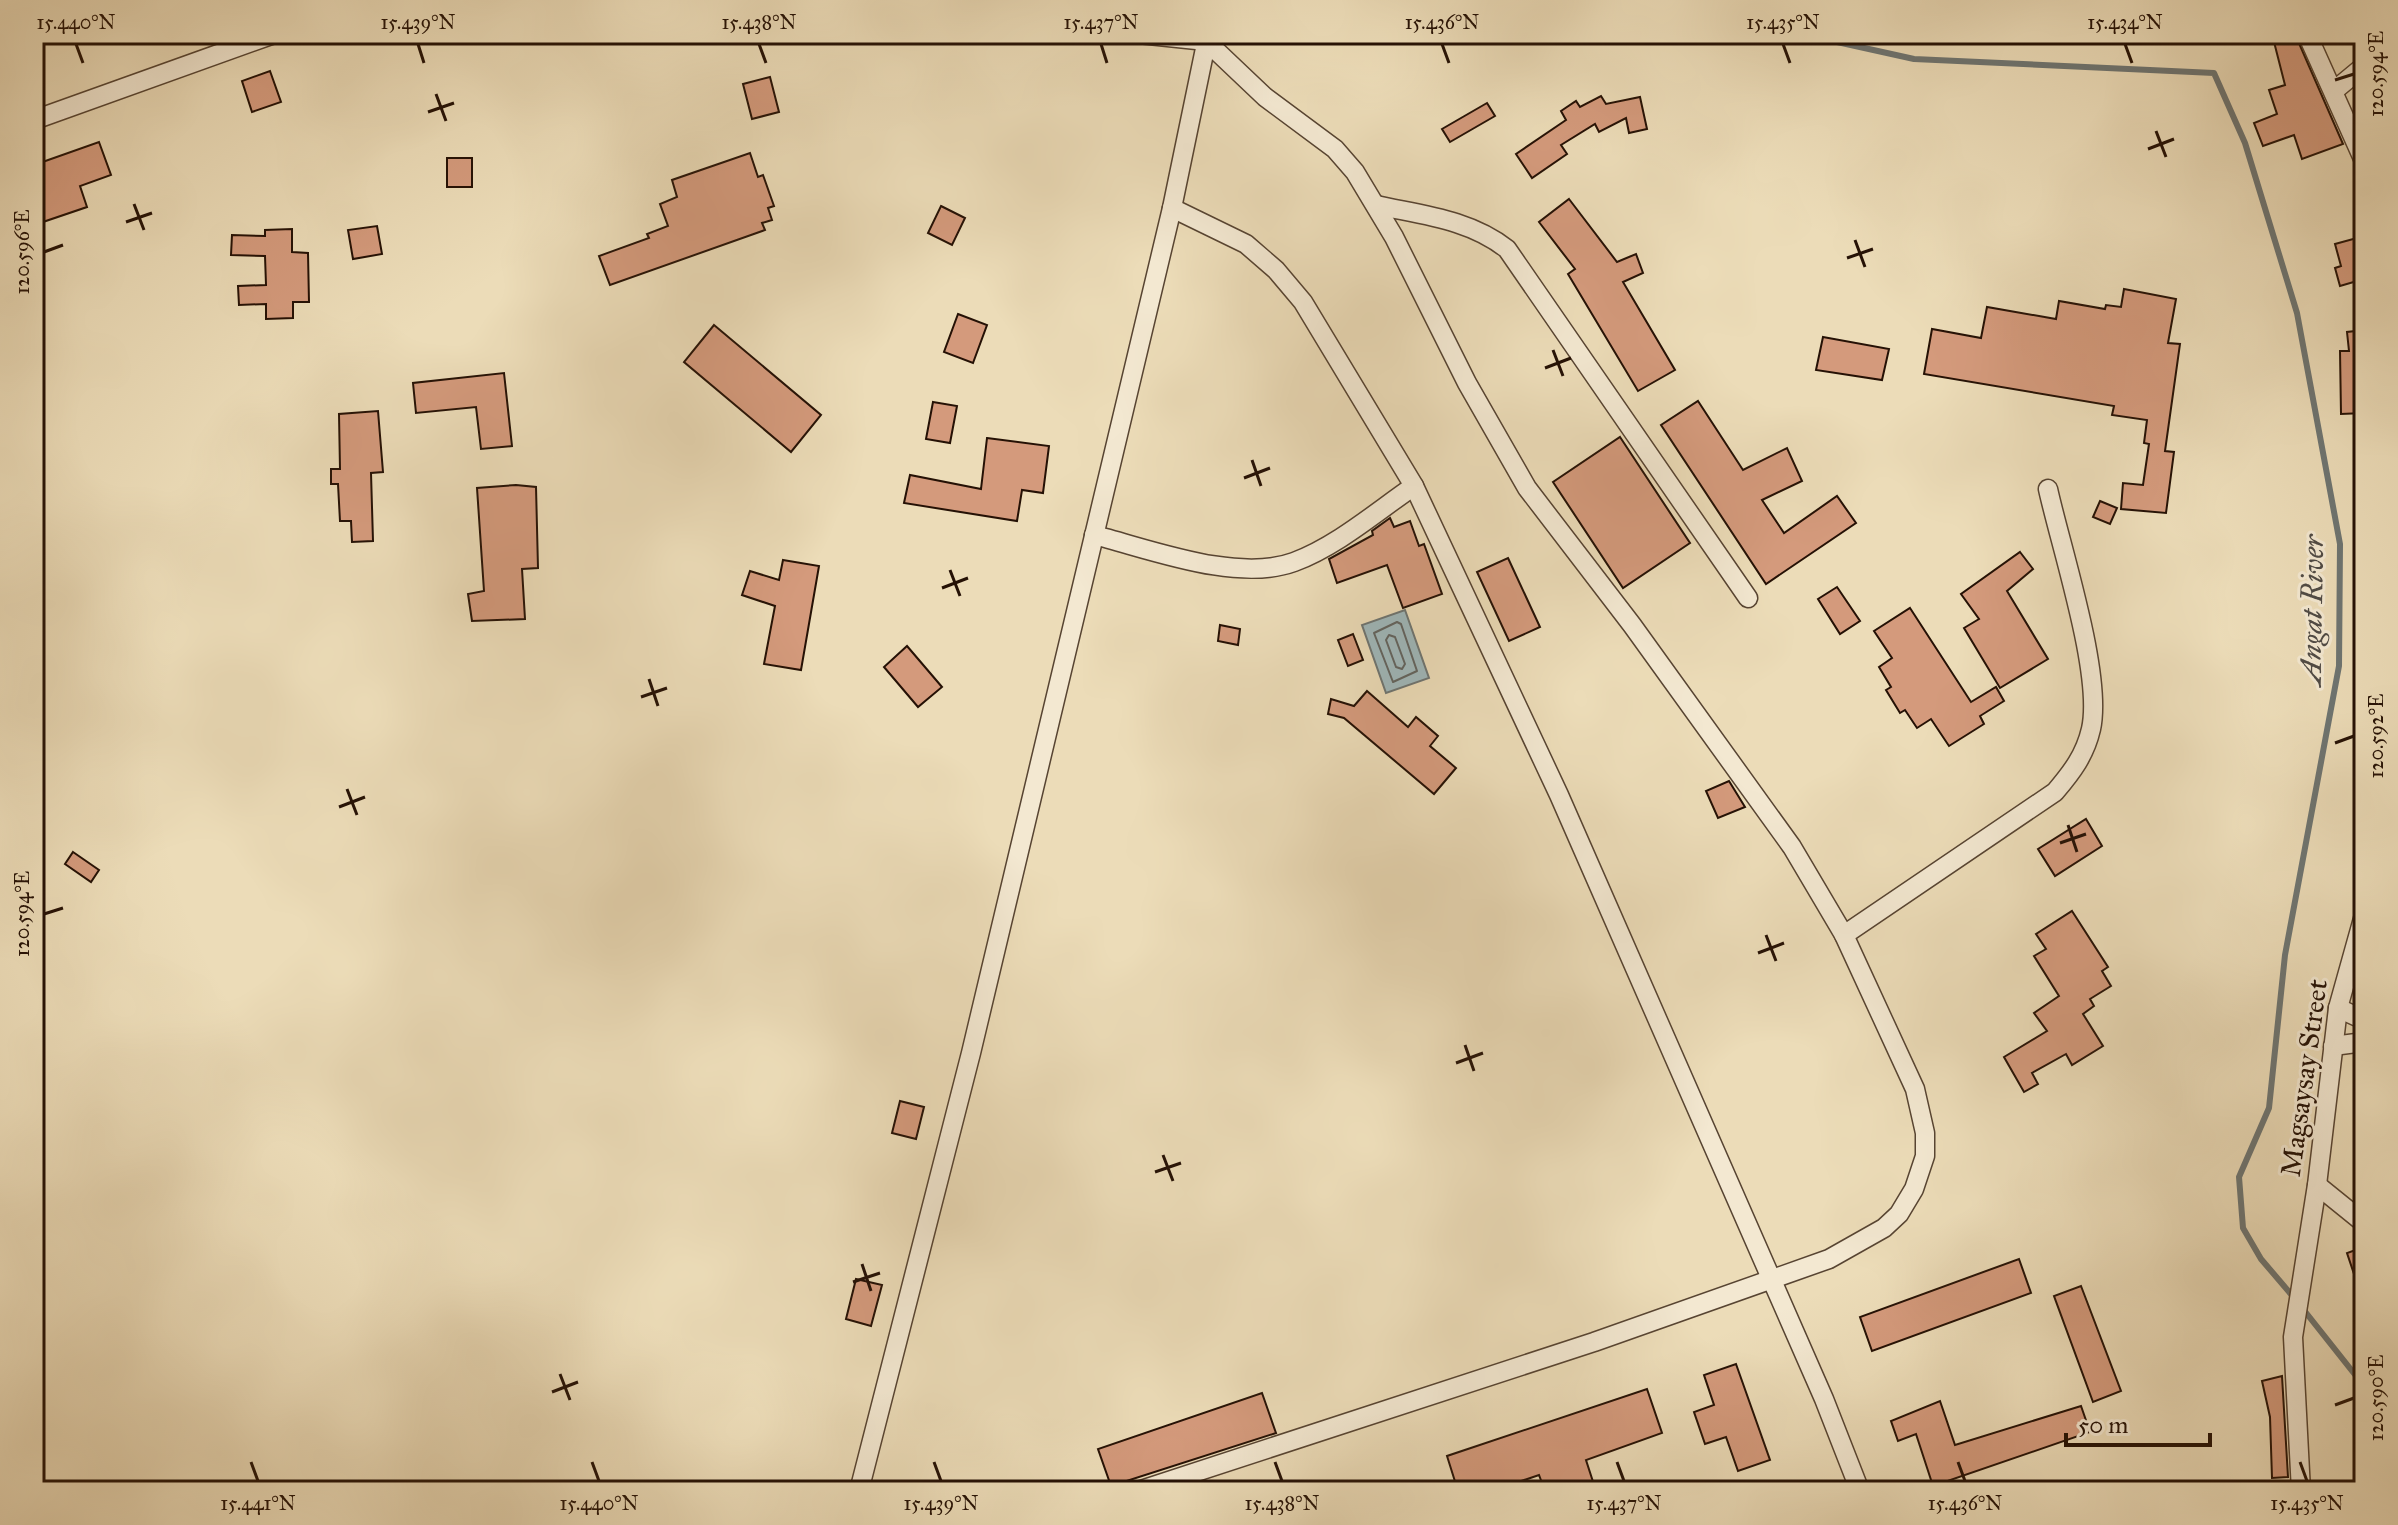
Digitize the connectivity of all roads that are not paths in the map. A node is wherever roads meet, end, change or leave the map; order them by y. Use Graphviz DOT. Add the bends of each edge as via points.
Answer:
graph roads {
  1 [pos="274,34"];
  2 [pos="1139,34"];
  3 [pos="2307,34"];
  4 [pos="1207,38"];
  5 [pos="2364,66"];
  6 [pos="2335,90"];
  7 [pos="34,120"];
  8 [pos="2364,161"];
  9 [pos="1376,205"];
  10 [pos="1172,208"];
  11 [pos="1414,486"];
  12 [pos="2048,489"];
  13 [pos="1094,535"];
  14 [pos="1748,598"];
  15 [pos="2364,915"];
  16 [pos="1844,935"];
  17 [pos="2338,1008"];
  18 [pos="2364,1020"];
  19 [pos="2364,1042"];
  20 [pos="2333,1046"];
  21 [pos="2317,1185"];
  22 [pos="2364,1223"];
  23 [pos="1771,1280"];
  24 [pos="859,1491"];
  25 [pos="1138,1491"];
  26 [pos="1860,1491"];
  27 [pos="2301,1491"];
  1 -- 7 [label="street"];
  2 -- 4 [label="street"];
  3 -- 6 [label="street"];
  4 -- 9 [label="street" via="1265,97 1335,149"];
  4 -- 10 [label="street"];
  5 -- 6 [label="street"];
  6 -- 8 [label="street"];
  9 -- 14 [label="street" via="1462,224 1487,233 1507,249"];
  9 -- 16 [label="street" via="1527,488 1792,847"];
  10 -- 11 [label="street" via="1246,244 1276,270 1303,302"];
  10 -- 13 [label="street"];
  11 -- 13 [label="street" via="1327,545 1292,563 1261,568 1204,562"];
  11 -- 23 [label="street" via="1559,795"];
  12 -- 16 [label="street" via="2094,688 2091,728 2080,762 2055,792"];
  13 -- 24 [label="street" via="971,1053"];
  15 -- 17 [label="street, Magsaysay Street"];
  16 -- 23 [label="street" via="1915,1089 1925,1156 1914,1189 1884,1228 1829,1259"];
  17 -- 18 [label="street"];
  17 -- 20 [label="street, Magsaysay Street"];
  19 -- 20 [label="street"];
  20 -- 21 [label="street, Magsaysay Street"];
  21 -- 22 [label="street"];
  21 -- 27 [label="street, Magsaysay Street" via="2293,1337"];
  23 -- 25 [label="street"];
  23 -- 26 [label="street"];
}
